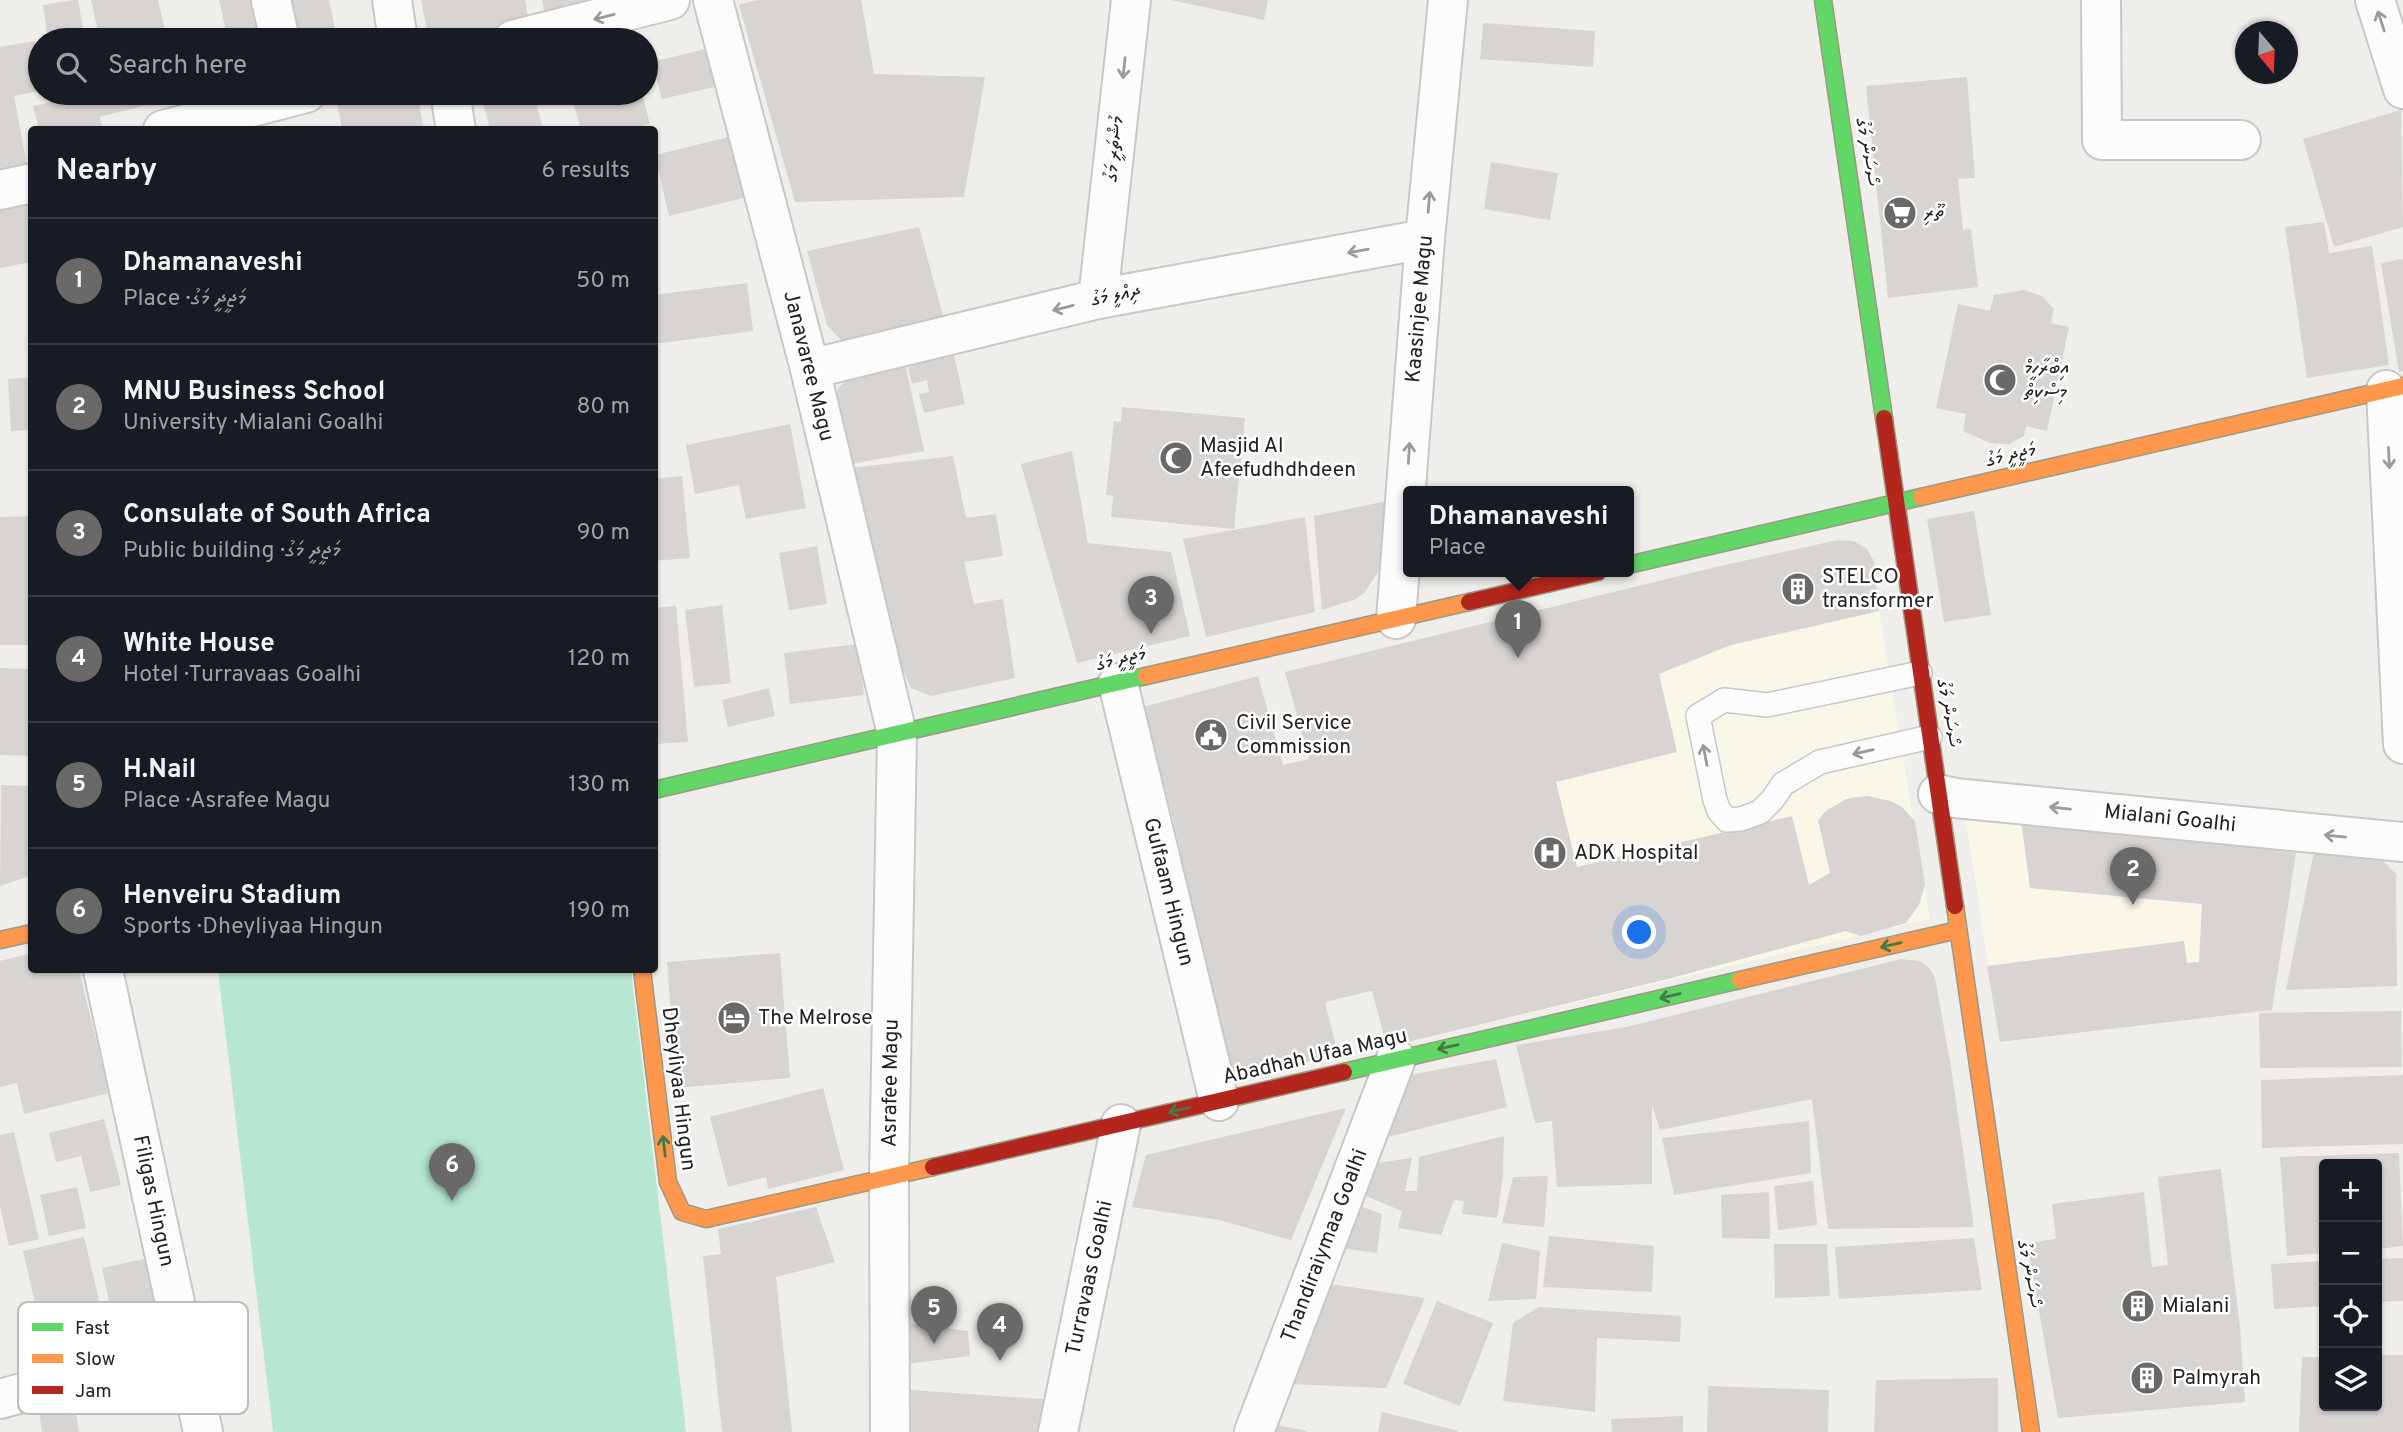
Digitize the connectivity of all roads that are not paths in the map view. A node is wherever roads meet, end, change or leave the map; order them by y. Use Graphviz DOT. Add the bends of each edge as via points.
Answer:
graph roads {
  1 [pos="271,0"];
  2 [pos="392,0"];
  3 [pos="670,0"];
  4 [pos="713,0"];
  5 [pos="1131,0"];
  6 [pos="1448,0"];
  7 [pos="1823,0"];
  8 [pos="2101,0"];
  9 [pos="2375,0"];
  10 [pos="277,28"];
  11 [pos="396,28"];
  12 [pos="560,28"];
  13 [pos="2403,89"];
  14 [pos="256,105"];
  15 [pos="452,105"];
  16 [pos="178,126"];
  17 [pos="455,126"];
  18 [pos="2241,140"];
  19 [pos="28,184"];
  20 [pos="0,190"];
  21 [pos="1425,239"];
  22 [pos="1098,299"];
  23 [pos="810,369"];
  24 [pos="2394,388"];
  25 [pos="1406,486"];
  26 [pos="1895,504"];
  27 [pos="1403,527"];
  28 [pos="1634,564"];
  29 [pos="1577,577"];
  30 [pos="1396,619"];
  31 [pos="1920,673"];
  32 [pos="1118,682"];
  33 [pos="2402,688"];
  34 [pos="897,734"];
  35 [pos="1930,737"];
  36 [pos="2403,744"];
  37 [pos="658,789"];
  38 [pos="1938,794"];
  39 [pos="2403,842"];
  40 [pos="1958,930"];
  41 [pos="28,934"];
  42 [pos="0,940"];
  43 [pos="104,973"];
  44 [pos="642,973"];
  45 [pos="1396,1059"];
  46 [pos="1219,1101"];
  47 [pos="1121,1124"];
  48 [pos="889,1177"];
  49 [pos="682,1212"];
  50 [pos="175,1302"];
  51 [pos="18,1394"];
  52 [pos="0,1399"];
  53 [pos="199,1414"];
  54 [pos="203,1432"];
  55 [pos="890,1432"];
  56 [pos="1058,1432"];
  57 [pos="1254,1432"];
  58 [pos="2031,1432"];
  1 -- 10 [label="street"];
  2 -- 11 [label="street"];
  3 -- 12 [label="street, one-way"];
  4 -- 23 [label="street, Janavaree Magu"];
  5 -- 22 [label="street, މުޝްތަރީ މަގު, one-way"];
  21 -- 6 [label="street, Kaasinjee Magu, one-way"];
  7 -- 26 [label="street, ސޯސަން މަގު"];
  8 -- 18 [label="street" via="2102,140"];
  13 -- 9 [label="street, one-way"];
  14 -- 16 [label="street"];
  15 -- 17 [label="street"];
  19 -- 20 [label="street"];
  21 -- 22 [label="street, ދިއްލީ މަގު, one-way"];
  25 -- 21 [label="street, Kaasinjee Magu, one-way"];
  22 -- 23 [label="street, ދިއްލީ މަގު, one-way"];
  23 -- 34 [label="street, Janavaree Magu"];
  24 -- 26 [label="street, މަޖީދީ މަގު"];
  24 -- 33 [label="street, one-way"];
  26 -- 28 [label="street, މަޖީދީ މަގު"];
  26 -- 31 [label="street, ސޯސަން މަގު"];
  30 -- 27 [label="street, Kaasinjee Magu, one-way"];
  29 -- 30 [label="street, މަޖީދީ މަގު"];
  30 -- 32 [label="street, މަޖީދީ މަގު"];
  31 -- 35 [label="street, ސޯސަން މަގު"];
  35 -- 31 [label="lane, one-way" via="1820,762 1783,784 1760,812 1727,820 1715,800 1698,716 1724,700 1767,705"];
  32 -- 34 [label="street, މަޖީދީ މަގު"];
  32 -- 46 [label="street, Gulfaam Hingun"];
  33 -- 36 [label="street"];
  34 -- 37 [label="street, މަޖީދީ މަގު"];
  34 -- 48 [label="street, Asrafee Magu"];
  35 -- 38 [label="street, ސޯސަން މަގު"];
  39 -- 38 [label="street, Mialani Goalhi, one-way"];
  38 -- 40 [label="street, ސޯސަން މަގު"];
  40 -- 45 [label="street, Abadhah Ufaa Magu, one-way"];
  40 -- 58 [label="street, ސޯސަން މަގު"];
  41 -- 42 [label="street"];
  43 -- 50 [label="street, Filigas Hingun"];
  49 -- 44 [label="street, Dheyliyaa Hingun, one-way" via="668,1182"];
  45 -- 46 [label="street, Abadhah Ufaa Magu"];
  45 -- 57 [label="street, Thandiraiymaa Goalhi"];
  46 -- 47 [label="street, Abadhah Ufaa Magu, one-way"];
  47 -- 48 [label="street, Abadhah Ufaa Magu"];
  47 -- 56 [label="street, Turravaas Goalhi"];
  48 -- 49 [label="street, Abadhah Ufaa Magu" via="706,1219"];
  48 -- 55 [label="street, Asrafee Magu"];
  51 -- 52 [label="street"];
  53 -- 54 [label="street, Filigas Hingun"];
}
